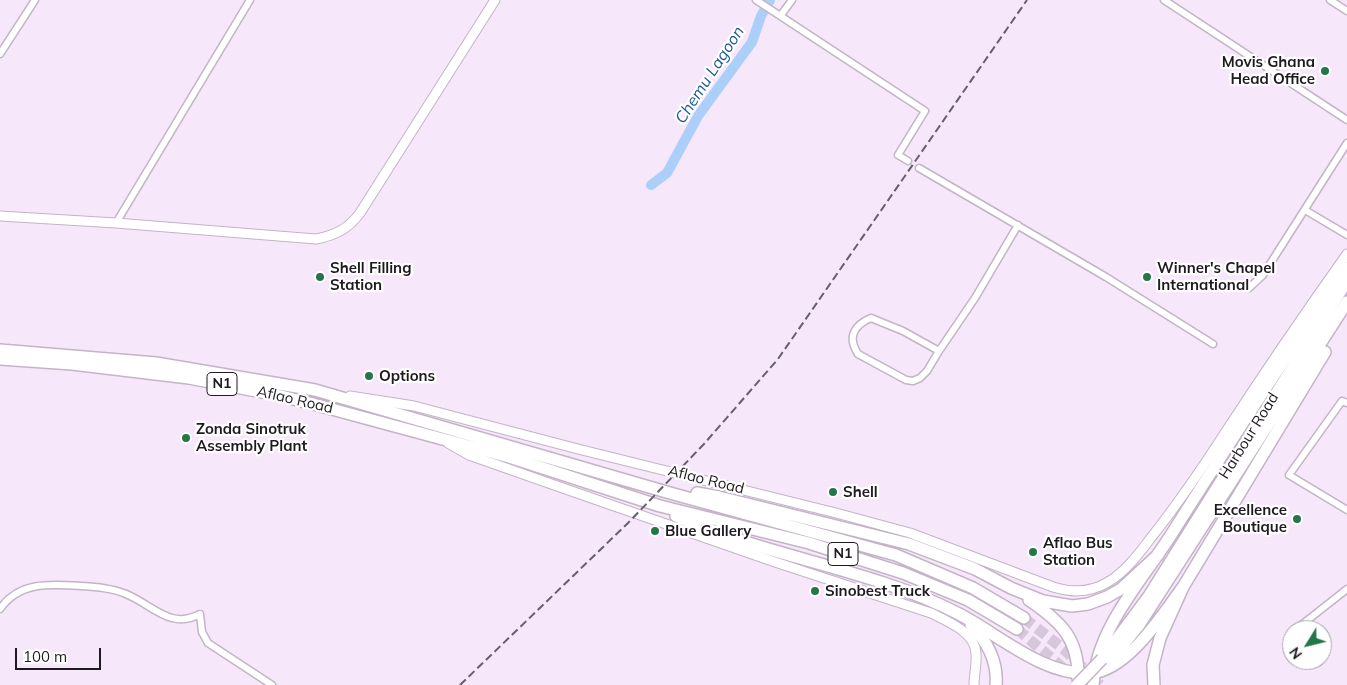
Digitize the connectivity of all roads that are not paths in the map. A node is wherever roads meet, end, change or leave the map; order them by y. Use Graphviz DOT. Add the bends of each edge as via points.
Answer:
graph roads {
  1 [pos="35,0"];
  2 [pos="250,0"];
  3 [pos="495,0"];
  4 [pos="756,0"];
  5 [pos="792,0"];
  6 [pos="1164,0"];
  7 [pos="1330,0"];
  8 [pos="1347,12"];
  9 [pos="781,15"];
  10 [pos="0,54"];
  11 [pos="1347,120"];
  12 [pos="1347,143"];
  13 [pos="908,161"];
  14 [pos="919,168"];
  15 [pos="1304,210"];
  16 [pos="0,216"];
  17 [pos="116,223"];
  18 [pos="1018,225"];
  19 [pos="1347,235"];
  20 [pos="1347,254"];
  21 [pos="1347,268"];
  22 [pos="1347,281"];
  23 [pos="1249,288"];
  24 [pos="1347,303"];
  25 [pos="1213,344"];
  26 [pos="0,350"];
  27 [pos="939,350"];
  28 [pos="0,359"];
  29 [pos="314,390"];
  30 [pos="1281,396"];
  31 [pos="1345,402"];
  32 [pos="439,438"];
  33 [pos="670,493"];
  34 [pos="660,506"];
  35 [pos="1347,510"];
  36 [pos="1158,555"];
  37 [pos="1183,587"];
  38 [pos="1011,588"];
  39 [pos="1347,589"];
  40 [pos="1090,590"];
  41 [pos="0,609"];
  42 [pos="959,614"];
  43 [pos="1024,618"];
  44 [pos="1308,620"];
  45 [pos="1016,629"];
  46 [pos="1093,679"];
  47 [pos="1078,681"];
  48 [pos="272,685"];
  49 [pos="974,685"];
  50 [pos="996,685"];
  51 [pos="1086,685"];
  52 [pos="1154,685"];
  1 -- 10 [label="street"];
  2 -- 17 [label="street"];
  3 -- 17 [label="street" via="360,213 342,232 316,239"];
  4 -- 9 [label="street"];
  5 -- 9 [label="street"];
  6 -- 11 [label="street"];
  7 -- 8 [label="street"];
  9 -- 13 [label="street" via="925,111 898,155"];
  12 -- 15 [label="street"];
  14 -- 18 [label="street"];
  15 -- 19 [label="street"];
  15 -- 23 [label="street" via="1263,275"];
  16 -- 17 [label="street"];
  18 -- 25 [label="street"];
  18 -- 27 [label="street" via="975,298"];
  20 -- 40 [label="street, Harbour Road" via="1164,522 1118,575"];
  21 -- 36 [label="highway" via="1256,401"];
  22 -- 30 [label="highway, Harbour Road"];
  24 -- 30 [label="highway, Harbour Road"];
  24 -- 37 [label="highway" via="1332,339"];
  26 -- 29 [label="highway, Aflao Road / N1" via="156,363"];
  27 -- 27 [label="street" via="927,371 913,381 858,354 853,338 855,329 872,318"];
  28 -- 32 [label="highway, Aflao Road / N1" via="72,364 214,383 295,399"];
  29 -- 33 [label="highway, Aflao Road / N1"];
  29 -- 40 [label="street, Aflao Road / N1" via="414,406 836,513 910,533 1052,587 1070,591"];
  30 -- 47 [label="highway, Harbour Road, bridge" via="1138,613 1102,659"];
  30 -- 51 [label="highway, Harbour Road" via="1139,625"];
  31 -- 35 [label="street" via="1289,475"];
  32 -- 34 [label="highway, Aflao Road / N1"];
  32 -- 49 [label="street, Aflao Road" via="468,455 931,613 953,624 973,644 976,653"];
  33 -- 38 [label="highway" via="719,497 909,544 975,569"];
  33 -- 43 [label="highway, Aflao Road / N1" via="896,555 973,588"];
  34 -- 42 [label="highway" via="685,520 741,540 915,593"];
  34 -- 45 [label="highway, Aflao Road / N1" via="809,543 903,573 968,600"];
  36 -- 38 [label="highway" via="1121,589 1088,604 1072,606 1043,600"];
  36 -- 46 [label="highway" via="1110,627 1100,649"];
  37 -- 46 [label="highway" via="1128,656"];
  37 -- 52 [label="highway" via="1160,638 1153,664"];
  38 -- 47 [label="highway" via="1053,616 1069,636 1076,654"];
  39 -- 44 [label="street"];
  41 -- 48 [label="street" via="18,592 53,584 114,590 176,620 200,614 202,632 208,643"];
  42 -- 47 [label="highway" via="1023,654"];
  42 -- 50 [label="highway" via="984,638 993,658"];
  46 -- 47 [label="highway"];
}
